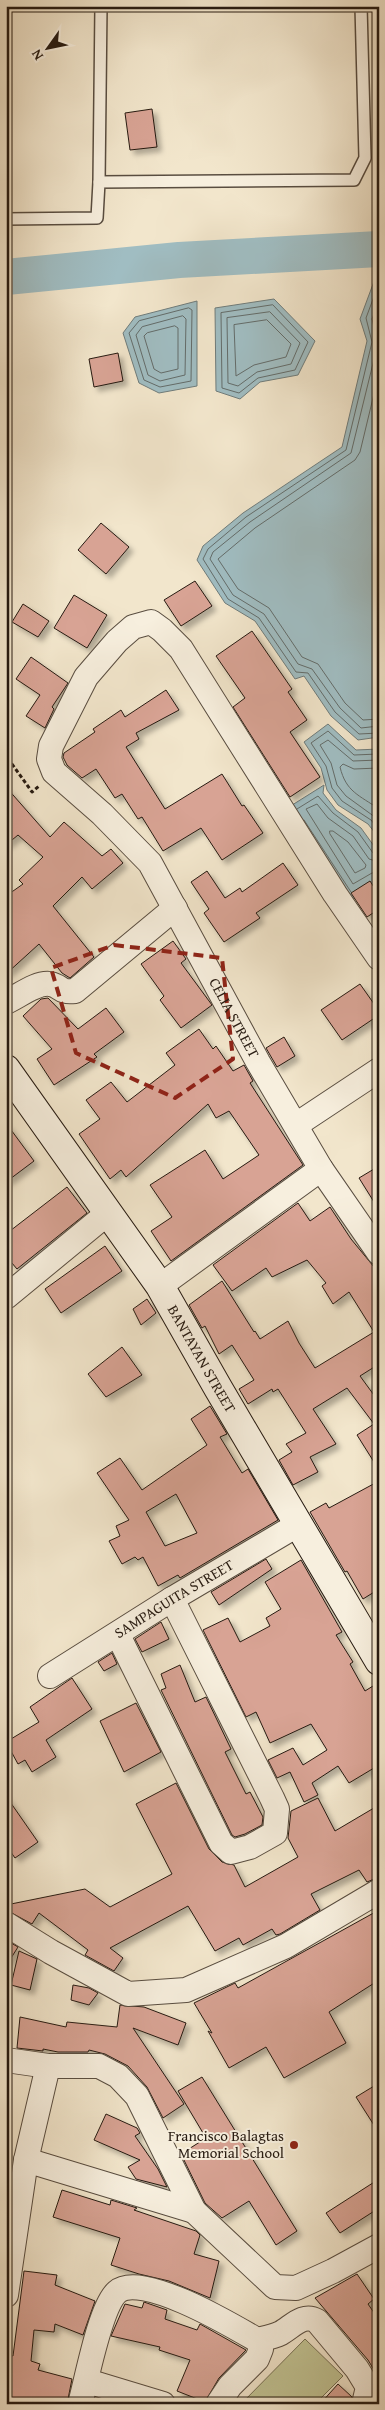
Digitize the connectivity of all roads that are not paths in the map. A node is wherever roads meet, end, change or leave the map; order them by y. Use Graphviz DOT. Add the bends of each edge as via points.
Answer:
graph roads {
  1 [pos="101,6"];
  2 [pos="361,6"];
  3 [pos="99,182"];
  4 [pos="6,219"];
  5 [pos="175,908"];
  6 [pos="379,958"];
  7 [pos="6,1002"];
  8 [pos="6,1068"];
  9 [pos="379,1070"];
  10 [pos="296,1124"];
  11 [pos="322,1169"];
  12 [pos="108,1213"];
  13 [pos="379,1253"];
  14 [pos="160,1286"];
  15 [pos="6,1297"];
  16 [pos="299,1524"];
  17 [pos="172,1599"];
  18 [pos="118,1635"];
  19 [pos="379,1661"];
  20 [pos="50,1676"];
  21 [pos="379,1890"];
  22 [pos="6,1924"];
  23 [pos="6,2060"];
  24 [pos="48,2066"];
  25 [pos="26,2160"];
  26 [pos="194,2211"];
  27 [pos="379,2246"];
  28 [pos="6,2295"];
  29 [pos="257,2340"];
  30 [pos="87,2381"];
  31 [pos="80,2404"];
  32 [pos="163,2404"];
  33 [pos="218,2404"];
  34 [pos="364,2404"];
  1 -- 3 [label="lane"];
  2 -- 3 [label="lane" via="365,158 354,180"];
  3 -- 4 [label="lane" via="97,218"];
  5 -- 6 [label="street, CELIA STREET" via="150,863 102,814 54,772 49,759 51,746 86,677 133,627 150,622 181,649 335,894"];
  5 -- 7 [label="street" via="75,991 64,992 51,984 42,984"];
  5 -- 10 [label="street, CELIA STREET" via="258,1062"];
  8 -- 12 [label="main road, BANTAYAN STREET"];
  9 -- 10 [label="street"];
  10 -- 11 [label="street, CELIA STREET"];
  11 -- 13 [label="street, CELIA STREET"];
  11 -- 14 [label="street"];
  12 -- 14 [label="main road, BANTAYAN STREET"];
  12 -- 15 [label="street"];
  14 -- 16 [label="main road, BANTAYAN STREET"];
  16 -- 17 [label="street, SAMPAGUITA STREET"];
  16 -- 19 [label="main road, BANTAYAN STREET"];
  17 -- 18 [label="street, SAMPAGUITA STREET"];
  17 -- 18 [label="street" via="272,1798 276,1809 275,1834 250,1847 231,1852 221,1843"];
  18 -- 20 [label="street, SAMPAGUITA STREET"];
  21 -- 22 [label="street" via="286,1946 186,1990 128,1994"];
  23 -- 24 [label="street"];
  24 -- 25 [label="street"];
  24 -- 26 [label="street" via="99,2066 118,2076 137,2096"];
  25 -- 26 [label="street"];
  25 -- 28 [label="street"];
  26 -- 27 [label="street" via="274,2287 296,2288"];
  29 -- 30 [label="street" via="200,2309 132,2286 117,2292 108,2306"];
  29 -- 33 [label="street" via="261,2349 257,2359 230,2386"];
  29 -- 34 [label="street" via="281,2333 305,2318 317,2320 368,2387"];
  30 -- 31 [label="street"];
  30 -- 32 [label="street"];
}
